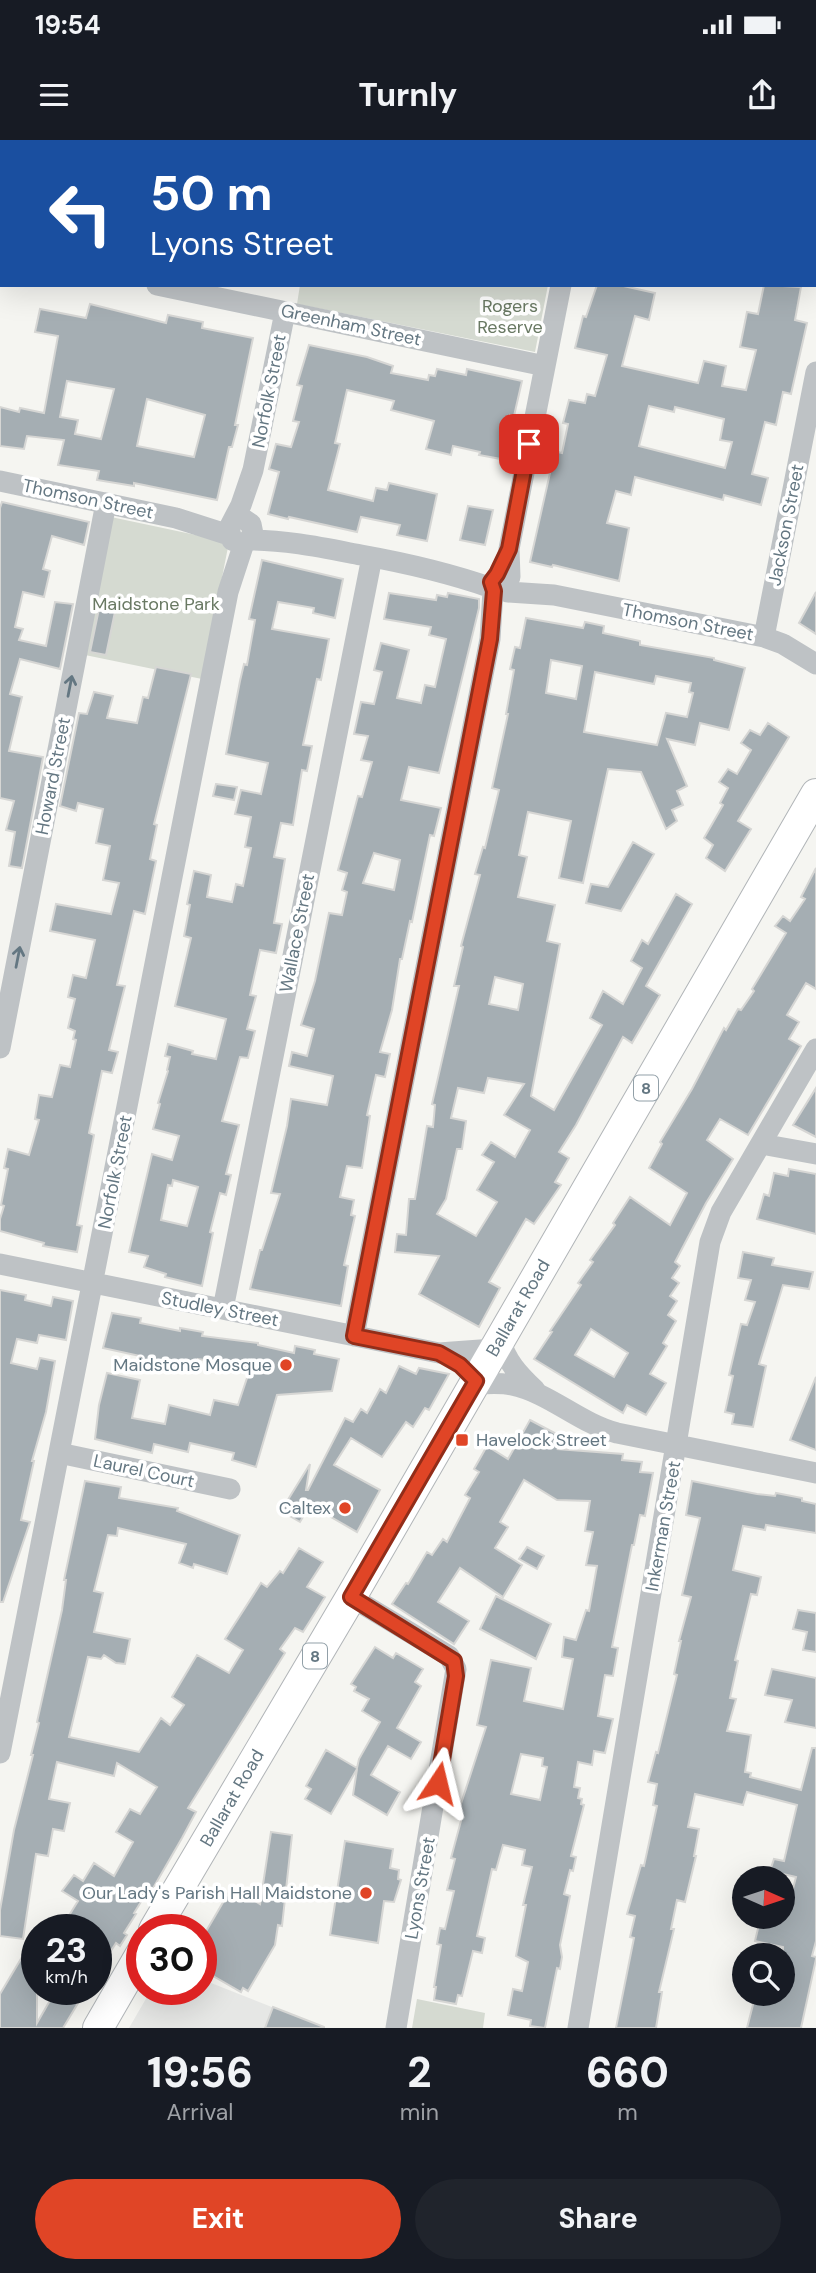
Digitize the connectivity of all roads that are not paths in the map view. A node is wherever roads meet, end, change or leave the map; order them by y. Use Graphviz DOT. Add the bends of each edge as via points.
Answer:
graph roads {
  1 [pos="166,287"];
  2 [pos="561,287"];
  3 [pos="285,312"];
  4 [pos="545,366"];
  5 [pos="816,372"];
  6 [pos="0,481"];
  7 [pos="106,503"];
  8 [pos="240,531"];
  9 [pos="372,557"];
  10 [pos="501,584"];
  11 [pos="764,637"];
  12 [pos="816,664"];
  13 [pos="816,794"];
  14 [pos="0,1048"];
  15 [pos="816,1049"];
  16 [pos="761,1144"];
  17 [pos="816,1154"];
  18 [pos="0,1265"];
  19 [pos="93,1283"];
  20 [pos="223,1309"];
  21 [pos="354,1336"];
  22 [pos="497,1344"];
  23 [pos="439,1353"];
  24 [pos="475,1383"];
  25 [pos="539,1393"];
  26 [pos="676,1444"];
  27 [pos="59,1453"];
  28 [pos="816,1473"];
  29 [pos="230,1489"];
  30 [pos="351,1597"];
  31 [pos="0,1752"];
  32 [pos="163,1914"];
  33 [pos="126,1980"];
  34 [pos="98,2028"];
  35 [pos="396,2028"];
  36 [pos="578,2028"];
  1 -- 3 [label="street, Greenham Street"];
  2 -- 4 [label="street"];
  3 -- 4 [label="street, Greenham Street"];
  3 -- 8 [label="street, Norfolk Street"];
  4 -- 10 [label="street"];
  5 -- 11 [label="street, Jackson Street"];
  6 -- 7 [label="street, Thomson Street"];
  7 -- 8 [label="street, Thomson Street"];
  14 -- 7 [label="street, Howard Street, one-way"];
  8 -- 9 [label="street, Thomson Street"];
  8 -- 19 [label="street, Norfolk Street"];
  9 -- 10 [label="street, Thomson Street"];
  9 -- 20 [label="street, Wallace Street"];
  10 -- 11 [label="street, Thomson Street"];
  10 -- 21 [label="street"];
  11 -- 12 [label="street, Thomson Street"];
  13 -- 22 [label="highway, Ballarat Road / 8"];
  15 -- 16 [label="street, Inkerman Street"];
  16 -- 17 [label="street"];
  16 -- 26 [label="street, Inkerman Street" via="721,1212 710,1242"];
  18 -- 19 [label="street, Studley Street"];
  19 -- 20 [label="street, Studley Street"];
  19 -- 27 [label="street, Norfolk Street"];
  20 -- 21 [label="street, Studley Street"];
  21 -- 23 [label="street, Studley Street"];
  22 -- 23 [label="street, Studley Street"];
  22 -- 24 [label="highway, Ballarat Road / 8"];
  22 -- 25 [label="street" via="515,1371"];
  23 -- 24 [label="street, Studley Street" via="460,1365"];
  24 -- 25 [label="street" via="500,1383"];
  24 -- 30 [label="highway, Ballarat Road / 8"];
  25 -- 26 [label="street" via="603,1429"];
  26 -- 28 [label="street"];
  26 -- 36 [label="street, Inkerman Street"];
  27 -- 29 [label="street, Laurel Court"];
  27 -- 31 [label="street, Norfolk Street"];
  30 -- 32 [label="highway, Ballarat Road / 8"];
  30 -- 35 [label="street, Lyons Street" via="449,1656 456,1669"];
  33 -- 34 [label="highway"];
}
